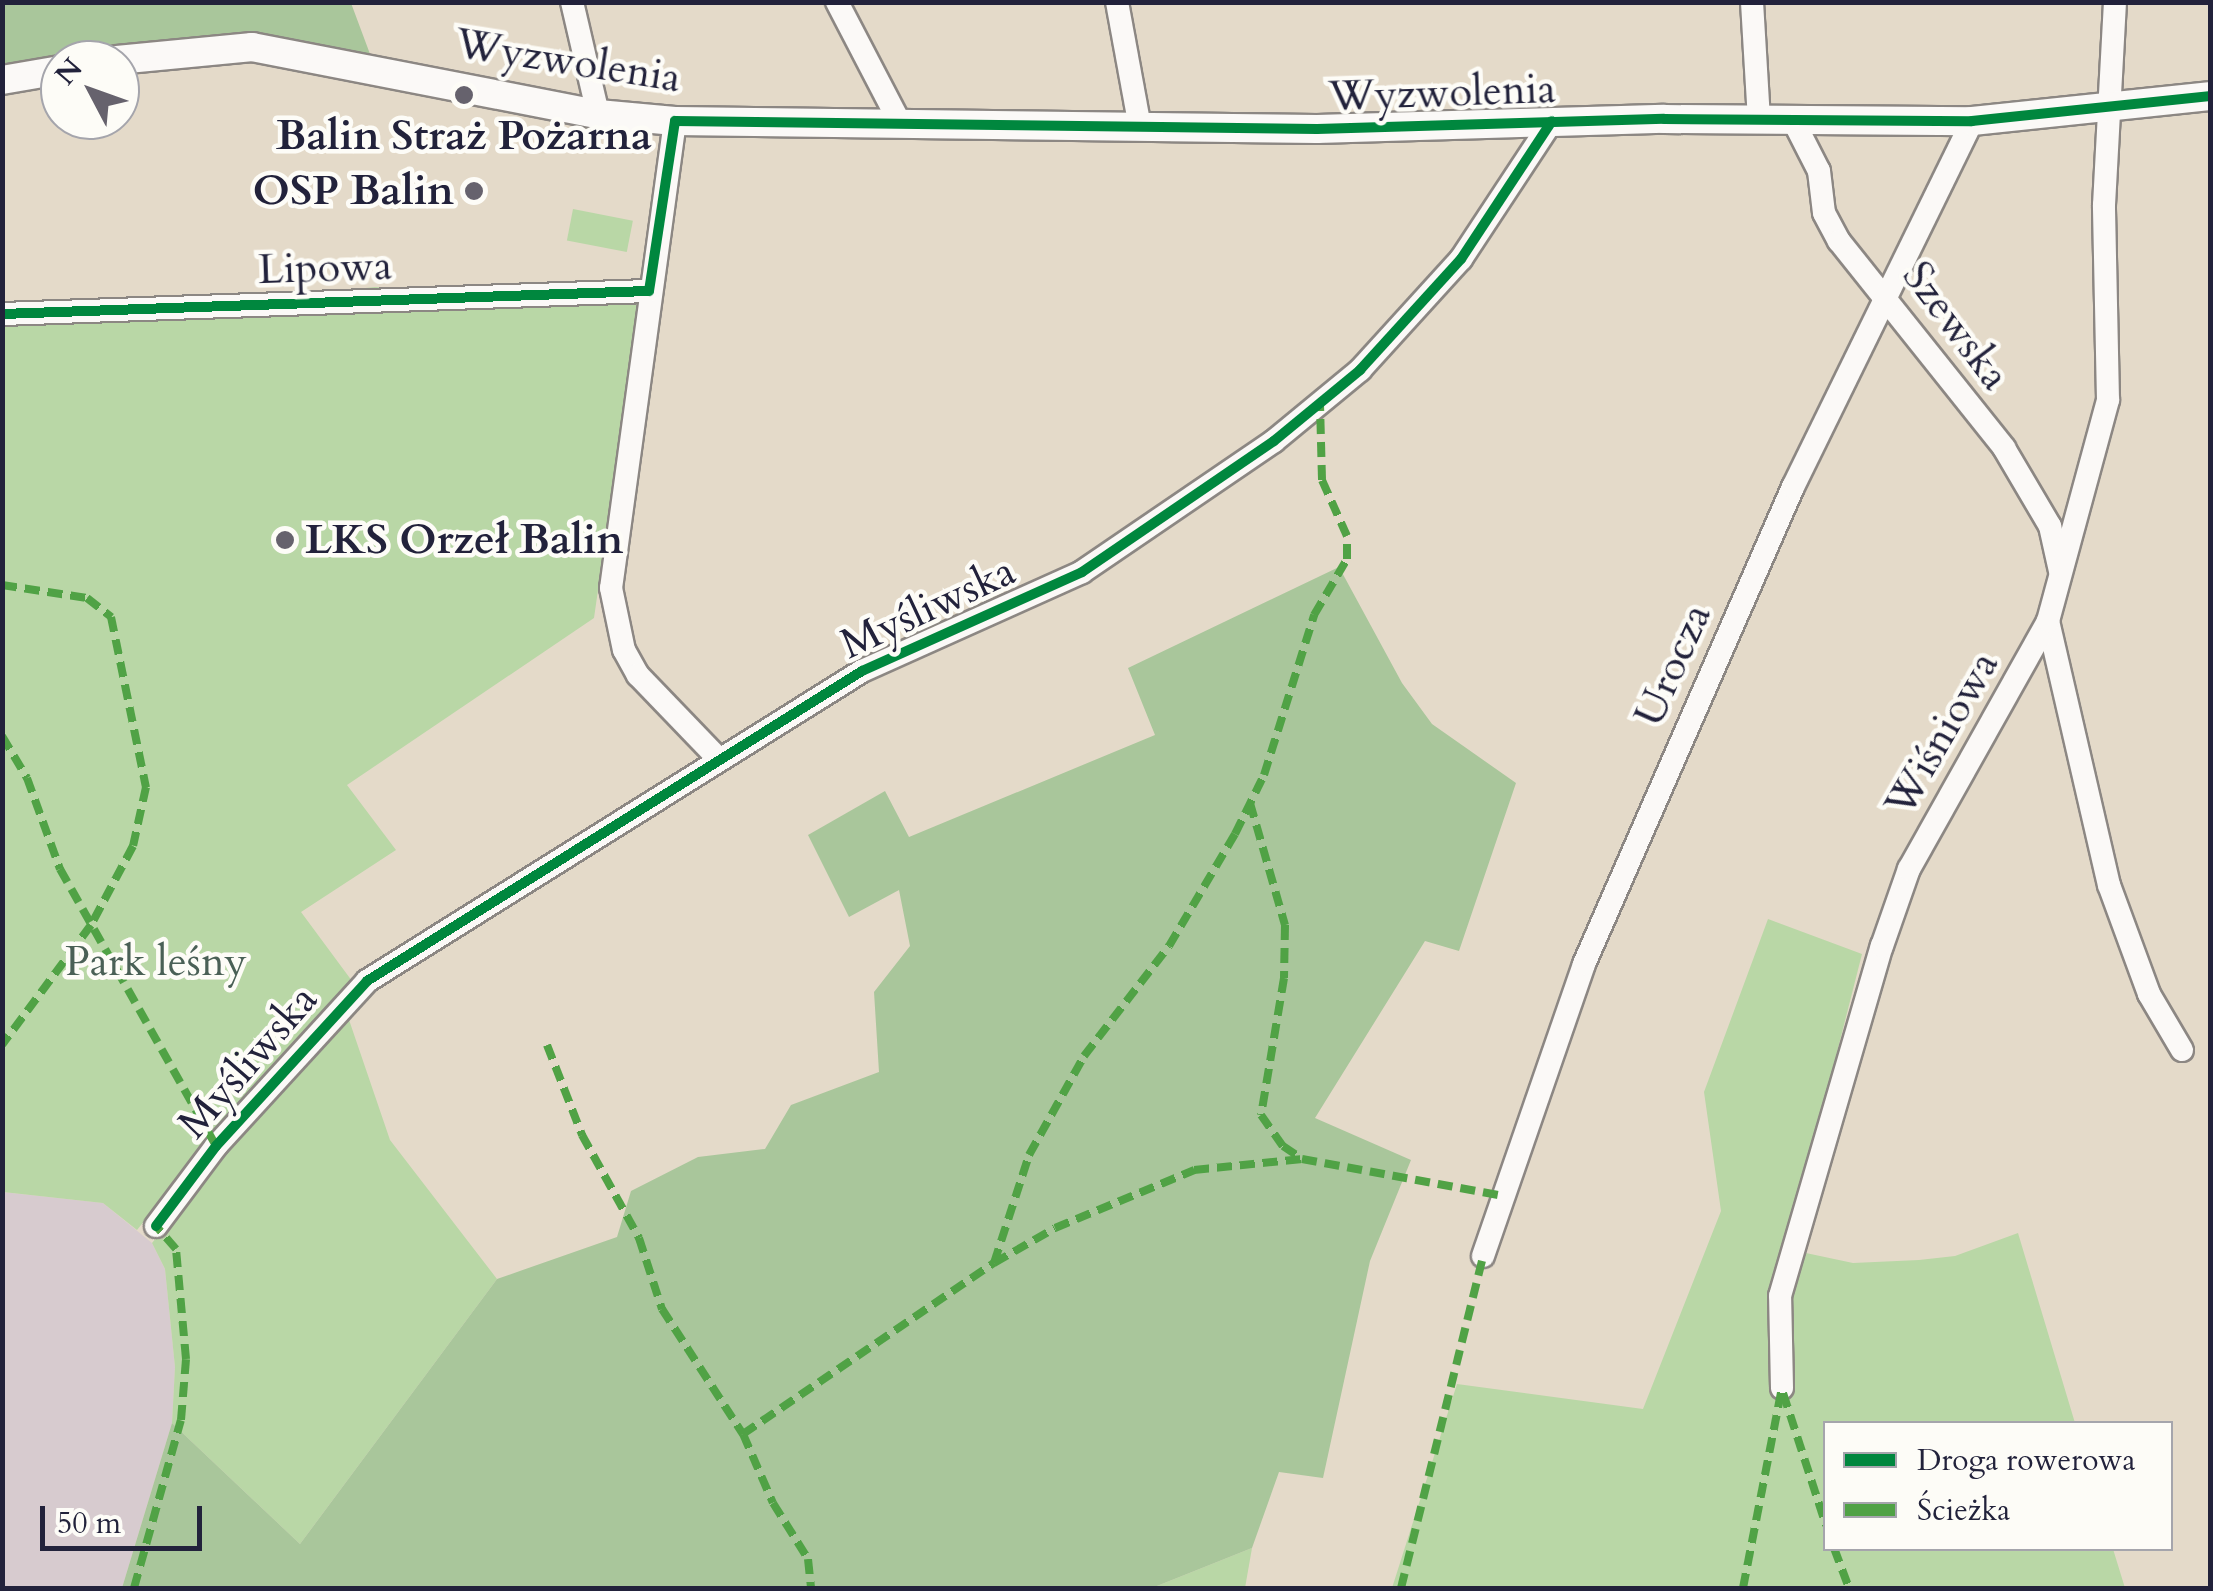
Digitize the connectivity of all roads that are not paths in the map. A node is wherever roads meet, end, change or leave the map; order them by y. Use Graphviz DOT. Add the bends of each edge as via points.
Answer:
graph roads {
  1 [pos="572,2"];
  2 [pos="837,2"];
  3 [pos="1117,2"];
  4 [pos="1752,2"];
  5 [pos="2116,2"];
  6 [pos="140,58"];
  7 [pos="40,73"];
  8 [pos="2,80"];
  9 [pos="2210,96"];
  10 [pos="2111,108"];
  11 [pos="598,114"];
  12 [pos="1759,120"];
  13 [pos="675,121"];
  14 [pos="1972,121"];
  15 [pos="1552,122"];
  16 [pos="1794,122"];
  17 [pos="900,123"];
  18 [pos="1140,127"];
  19 [pos="649,290"];
  20 [pos="1887,300"];
  21 [pos="2,314"];
  22 [pos="2061,576"];
  23 [pos="2048,621"];
  24 [pos="717,757"];
  25 [pos="2182,1050"];
  26 [pos="156,1226"];
  27 [pos="1482,1256"];
  28 [pos="1782,1388"];
  1 -- 11 [label="street"];
  2 -- 17 [label="street"];
  3 -- 18 [label="street"];
  4 -- 12 [label="street"];
  5 -- 10 [label="street, Wiśniowa"];
  6 -- 11 [label="street, Wyzwolenia" via="252,47"];
  7 -- 8 [label="street"];
  9 -- 10 [label="street, Wyzwolenia"];
  10 -- 14 [label="street, Wyzwolenia"];
  10 -- 22 [label="street, Wiśniowa" via="2104,206 2108,400"];
  11 -- 13 [label="street, Wyzwolenia"];
  12 -- 15 [label="street, Wyzwolenia"];
  12 -- 16 [label="street, Wyzwolenia"];
  13 -- 17 [label="street, Wyzwolenia"];
  13 -- 19 [label="street"];
  14 -- 16 [label="street, Wyzwolenia"];
  14 -- 20 [label="street, Urocza"];
  15 -- 18 [label="street, Wyzwolenia"];
  15 -- 24 [label="street, Myśliwska" via="1461,259 1360,370 1274,441 1082,572 862,671"];
  16 -- 20 [label="street, Szewska" via="1820,171 1824,213"];
  17 -- 18 [label="street, Wyzwolenia"];
  19 -- 21 [label="street, Lipowa"];
  19 -- 24 [label="street" via="611,588 615,621 638,675"];
  20 -- 22 [label="street, Szewska" via="2004,448 2050,526"];
  20 -- 27 [label="street, Urocza" via="1792,488 1584,964"];
  22 -- 23 [label="street, Wiśniowa"];
  23 -- 25 [label="street" via="2108,885 2149,994"];
  23 -- 28 [label="street, Wiśniowa" via="1909,869 1882,946 1780,1296"];
  24 -- 26 [label="street, Myśliwska" via="367,980 228,1132"];
}
